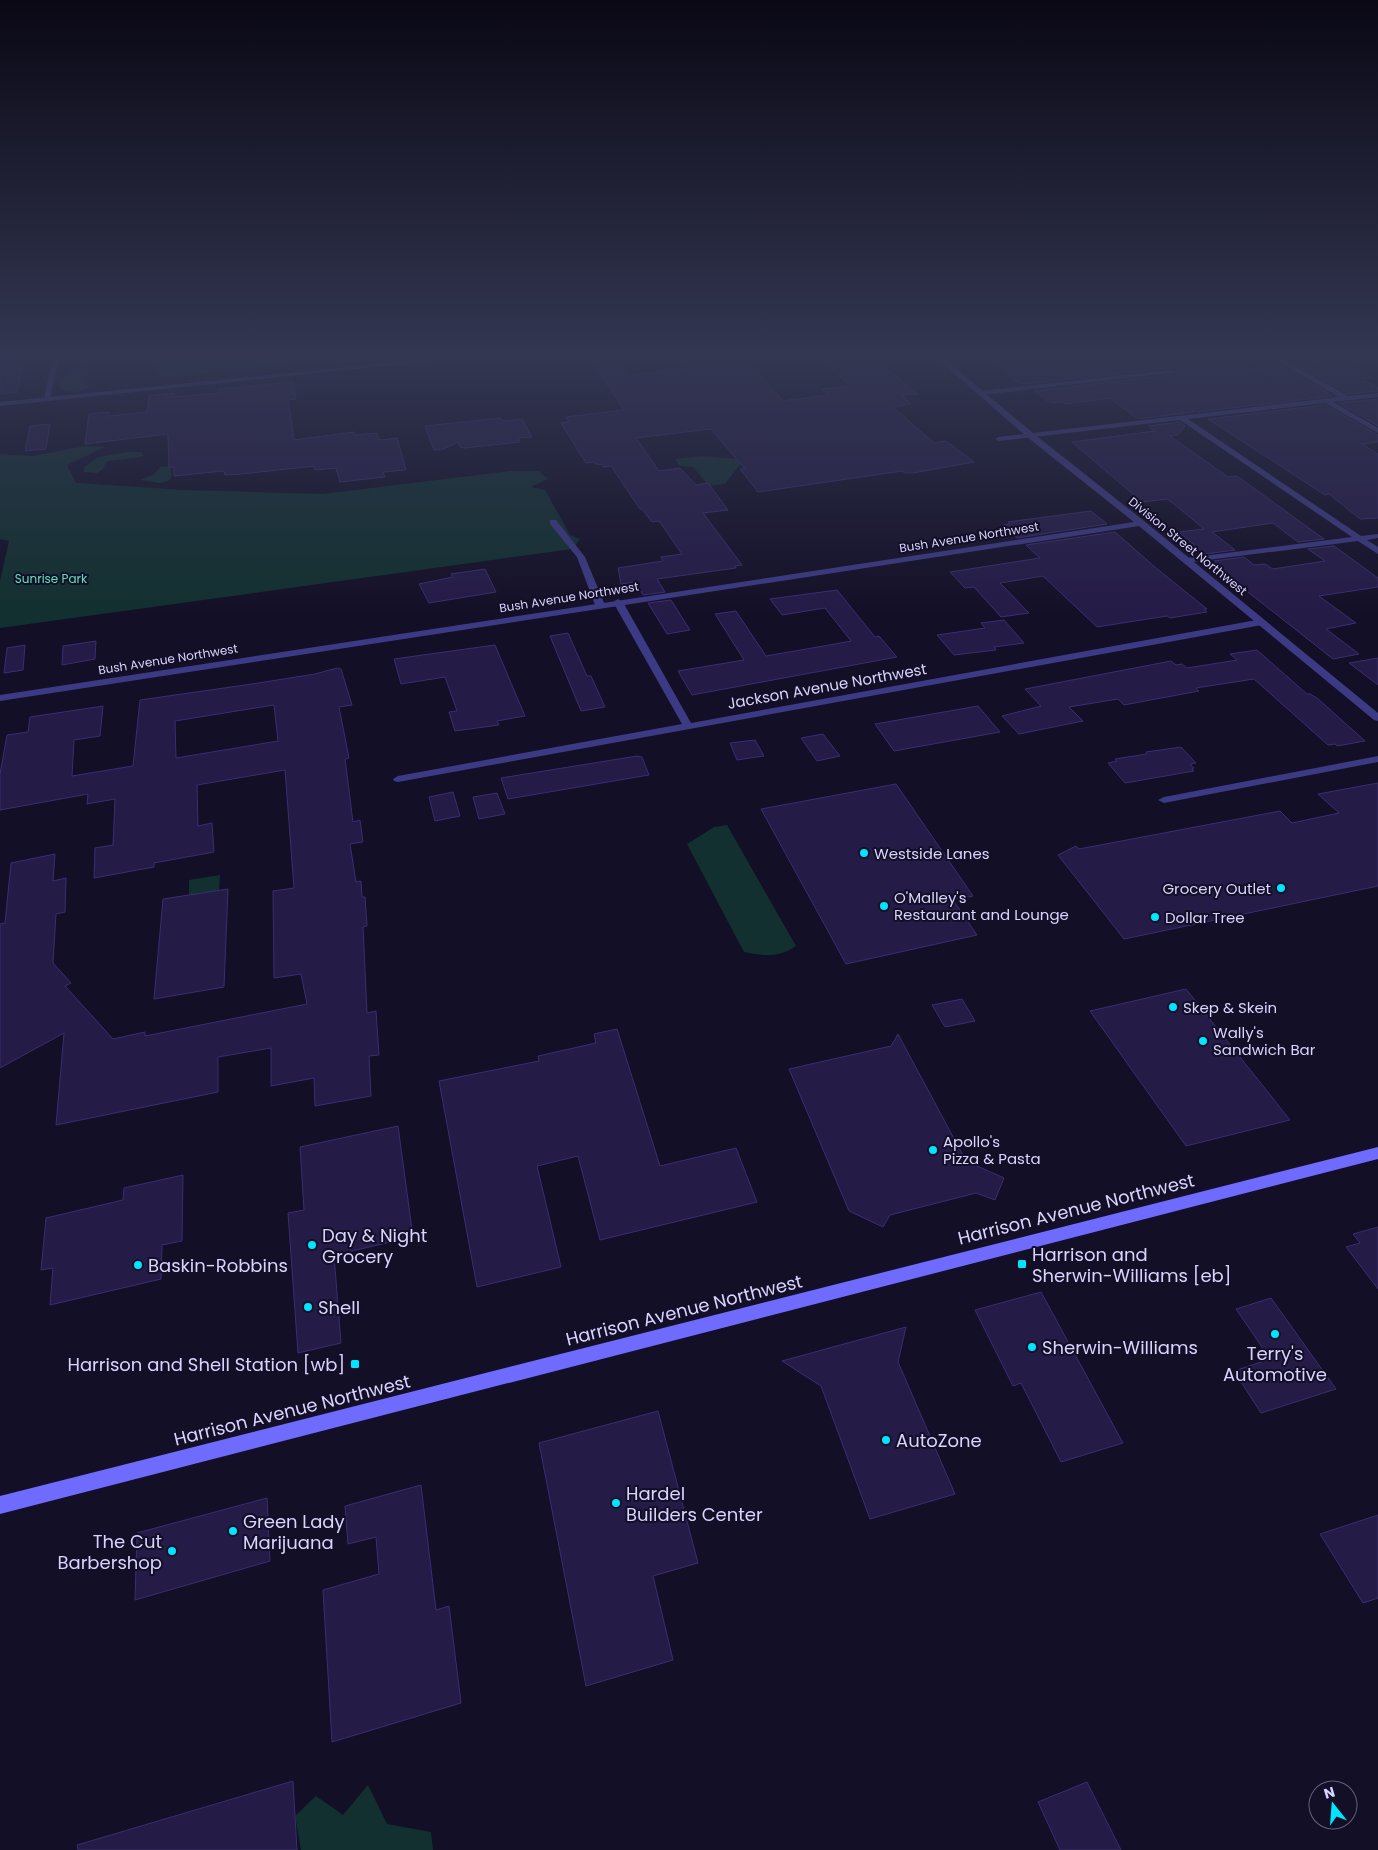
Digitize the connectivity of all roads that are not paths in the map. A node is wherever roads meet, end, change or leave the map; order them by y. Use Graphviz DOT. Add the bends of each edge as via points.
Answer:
graph roads {
  1 [pos="1038,441"];
  2 [pos="1216,441"];
  3 [pos="553,522"];
  4 [pos="1142,523"];
  5 [pos="1378,536"];
  6 [pos="1359,538"];
  7 [pos="1378,551"];
  8 [pos="1188,561"];
  9 [pos="618,602"];
  10 [pos="600,605"];
  11 [pos="1262,622"];
  12 [pos="0,698"];
  13 [pos="1378,718"];
  14 [pos="688,726"];
  15 [pos="1378,759"];
  16 [pos="398,779"];
  17 [pos="1164,800"];
  18 [pos="1378,1153"];
  19 [pos="0,1505"];
  1 -- 4 [label="street, Division Street Northwest"];
  2 -- 6 [label="street"];
  3 -- 10 [label="street" via="581,558"];
  4 -- 8 [label="street, Division Street Northwest"];
  4 -- 9 [label="street, Bush Avenue Northwest"];
  5 -- 6 [label="street"];
  6 -- 7 [label="street"];
  6 -- 8 [label="street"];
  8 -- 11 [label="street, Division Street Northwest"];
  9 -- 10 [label="street, Bush Avenue Northwest"];
  9 -- 14 [label="street"];
  10 -- 12 [label="street, Bush Avenue Northwest"];
  11 -- 13 [label="street, Division Street Northwest"];
  11 -- 14 [label="street, Jackson Avenue Northwest"];
  14 -- 16 [label="street, Jackson Avenue Northwest"];
  15 -- 17 [label="street"];
  18 -- 19 [label="main road, Harrison Avenue Northwest"];
}
